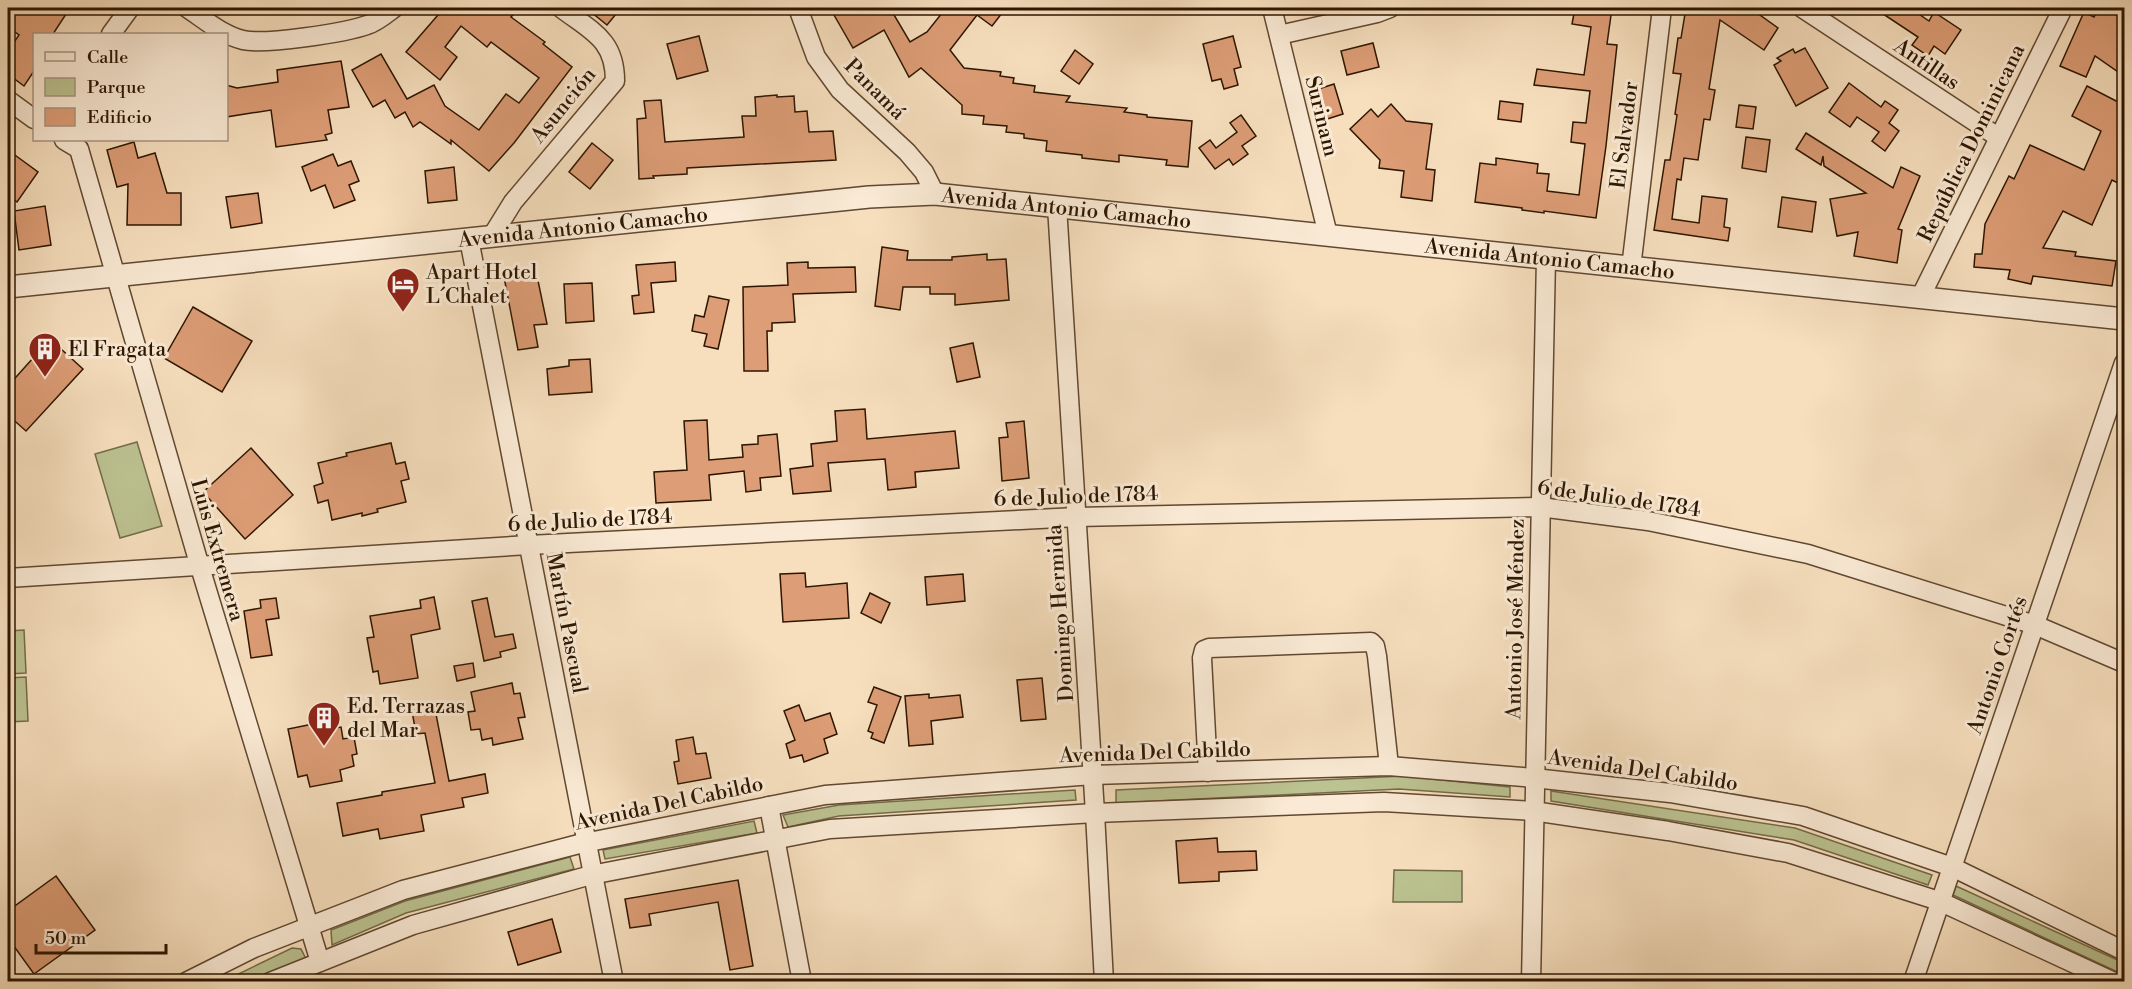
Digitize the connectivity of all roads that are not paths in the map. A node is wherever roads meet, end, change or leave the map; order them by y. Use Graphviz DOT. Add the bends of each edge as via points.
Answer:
graph roads {
  1 [pos="130,8"];
  2 [pos="187,8"];
  3 [pos="394,8"];
  4 [pos="561,8"];
  5 [pos="798,8"];
  6 [pos="1272,8"];
  7 [pos="1390,8"];
  8 [pos="1662,8"];
  9 [pos="1802,8"];
  10 [pos="2063,8"];
  11 [pos="112,33"];
  12 [pos="225,33"];
  13 [pos="228,35"];
  14 [pos="1279,35"];
  15 [pos="8,100"];
  16 [pos="33,118"];
  17 [pos="1998,137"];
  18 [pos="71,145"];
  19 [pos="934,194"];
  20 [pos="1057,206"];
  21 [pos="1328,235"];
  22 [pos="492,236"];
  23 [pos="469,239"];
  24 [pos="1546,258"];
  25 [pos="1631,268"];
  26 [pos="116,276"];
  27 [pos="8,287"];
  28 [pos="1920,298"];
  29 [pos="2124,319"];
  30 [pos="2124,363"];
  31 [pos="1540,507"];
  32 [pos="1077,517"];
  33 [pos="529,545"];
  34 [pos="200,567"];
  35 [pos="8,578"];
  36 [pos="2035,625"];
  37 [pos="2124,663"];
  38 [pos="1389,766"];
  39 [pos="1208,772"];
  40 [pos="1093,776"];
  41 [pos="1534,778"];
  42 [pos="769,806"];
  43 [pos="1533,812"];
  44 [pos="1095,813"];
  45 [pos="774,840"];
  46 [pos="587,843"];
  47 [pos="1952,867"];
  48 [pos="591,875"];
  49 [pos="1939,901"];
  50 [pos="308,927"];
  51 [pos="2124,951"];
  52 [pos="320,962"];
  53 [pos="186,981"];
  54 [pos="270,981"];
  55 [pos="614,981"];
  56 [pos="802,981"];
  57 [pos="1104,981"];
  58 [pos="1531,981"];
  59 [pos="1912,981"];
  60 [pos="2114,981"];
  1 -- 11 [label="street"];
  2 -- 12 [label="street"];
  3 -- 13 [label="street" via="368,25 319,35 263,41"];
  4 -- 22 [label="street, Asunción" via="607,44 615,66 615,81 513,202"];
  5 -- 19 [label="street, Panamá" via="816,57 840,90 907,152 924,172"];
  6 -- 14 [label="street, Surinam"];
  7 -- 14 [label="street"];
  8 -- 25 [label="street, El Salvador"];
  9 -- 17 [label="street, Antillas"];
  10 -- 17 [label="street, República Dominicana"];
  14 -- 21 [label="street, Surinam"];
  15 -- 16 [label="street"];
  17 -- 28 [label="street, República Dominicana"];
  18 -- 26 [label="street, Luis Extremera"];
  19 -- 20 [label="street, Avenida Antonio Camacho"];
  19 -- 22 [label="street, Avenida Antonio Camacho" via="869,197"];
  20 -- 21 [label="street, Avenida Antonio Camacho"];
  20 -- 32 [label="street, Domingo Hermida"];
  21 -- 24 [label="street, Avenida Antonio Camacho"];
  22 -- 23 [label="street, Avenida Antonio Camacho"];
  23 -- 26 [label="street, Avenida Antonio Camacho"];
  23 -- 33 [label="street, Martín Pascual"];
  24 -- 25 [label="street, Avenida Antonio Camacho"];
  24 -- 31 [label="street, Antonio José Méndez"];
  25 -- 28 [label="street, Avenida Antonio Camacho"];
  26 -- 27 [label="street, Avenida Antonio Camacho"];
  26 -- 34 [label="street, Luis Extremera"];
  28 -- 29 [label="street, Avenida Antonio Camacho"];
  30 -- 36 [label="street, Antonio Cortés"];
  31 -- 32 [label="street, 6 de Julio de 1784"];
  31 -- 36 [label="street, 6 de Julio de 1784" via="1648,521 1808,554"];
  31 -- 41 [label="street, Antonio José Méndez"];
  32 -- 33 [label="street, 6 de Julio de 1784"];
  32 -- 40 [label="street, Domingo Hermida"];
  33 -- 34 [label="street, 6 de Julio de 1784"];
  33 -- 46 [label="street, Martín Pascual"];
  34 -- 35 [label="street, 6 de Julio de 1784"];
  34 -- 50 [label="street, Luis Extremera"];
  36 -- 37 [label="street, 6 de Julio de 1784"];
  36 -- 47 [label="street, Antonio Cortés"];
  38 -- 39 [label="street, Avenida Del Cabildo"];
  38 -- 39 [label="street" via="1377,656 1371,642 1204,650"];
  38 -- 41 [label="street, Avenida Del Cabildo"];
  39 -- 40 [label="street, Avenida Del Cabildo"];
  40 -- 42 [label="street, Avenida Del Cabildo" via="825,795"];
  40 -- 44 [label="street, Domingo Hermida"];
  41 -- 43 [label="street, Antonio José Méndez"];
  41 -- 47 [label="street, Avenida Del Cabildo" via="1670,793 1803,816"];
  42 -- 45 [label="street"];
  42 -- 46 [label="street, Avenida Del Cabildo"];
  43 -- 44 [label="street" via="1384,802"];
  43 -- 49 [label="street" via="1788,853"];
  43 -- 58 [label="street, Antonio José Méndez"];
  44 -- 45 [label="street" via="830,829"];
  44 -- 57 [label="street, Domingo Hermida"];
  45 -- 48 [label="street"];
  45 -- 56 [label="street"];
  46 -- 48 [label="street, Martín Pascual"];
  46 -- 50 [label="street, Avenida Del Cabildo" via="403,890"];
  47 -- 49 [label="street, Antonio Cortés"];
  47 -- 51 [label="street, Avenida Del Cabildo"];
  48 -- 52 [label="street" via="413,925"];
  48 -- 55 [label="street, Martín Pascual"];
  49 -- 59 [label="street, Antonio Cortés"];
  49 -- 60 [label="street"];
  50 -- 52 [label="street, Luis Extremera"];
  50 -- 53 [label="street, Avenida Del Cabildo"];
  52 -- 54 [label="street"];
}
